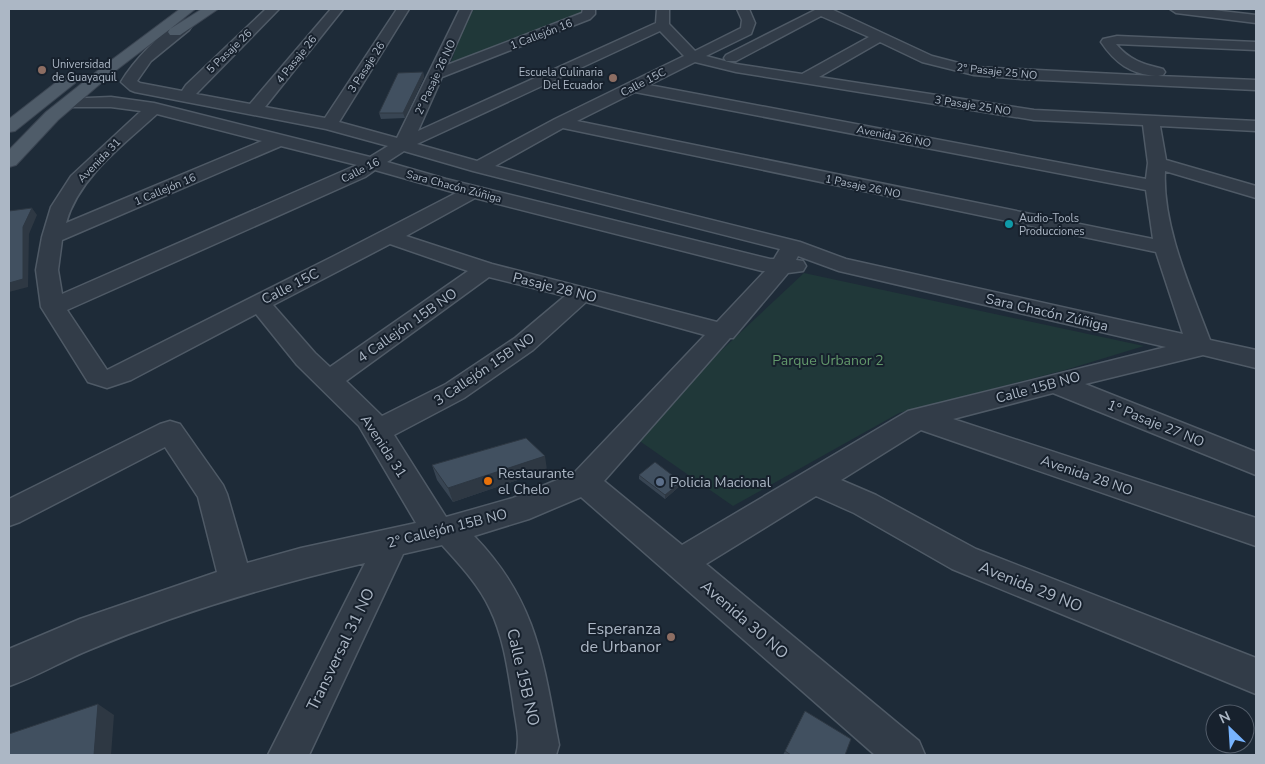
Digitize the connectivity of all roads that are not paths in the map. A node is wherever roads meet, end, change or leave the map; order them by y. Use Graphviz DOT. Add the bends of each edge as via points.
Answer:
graph roads {
  1 [pos="165,9"];
  2 [pos="188,9"];
  3 [pos="210,9"];
  4 [pos="273,9"];
  5 [pos="337,9"];
  6 [pos="403,9"];
  7 [pos="466,9"];
  8 [pos="663,9"];
  9 [pos="1176,9"];
  10 [pos="1204,9"];
  11 [pos="589,12"];
  12 [pos="1236,13"];
  13 [pos="1256,15"];
  14 [pos="746,16"];
  15 [pos="1256,19"];
  16 [pos="662,25"];
  17 [pos="184,27"];
  18 [pos="881,36"];
  19 [pos="1256,46"];
  20 [pos="693,57"];
  21 [pos="731,58"];
  22 [pos="106,62"];
  23 [pos="944,65"];
  24 [pos="78,74"];
  25 [pos="437,74"];
  26 [pos="929,74"];
  27 [pos="1256,77"];
  28 [pos="805,78"];
  29 [pos="915,84"];
  30 [pos="1256,84"];
  31 [pos="633,87"];
  32 [pos="900,94"];
  33 [pos="187,96"];
  34 [pos="70,102"];
  35 [pos="154,108"];
  36 [pos="255,109"];
  37 [pos="1151,120"];
  38 [pos="1180,122"];
  39 [pos="561,123"];
  40 [pos="329,124"];
  41 [pos="1256,126"];
  42 [pos="9,127"];
  43 [pos="279,140"];
  44 [pos="1247,141"];
  45 [pos="403,144"];
  46 [pos="9,161"];
  47 [pos="1156,163"];
  48 [pos="374,164"];
  49 [pos="479,167"];
  50 [pos="1155,186"];
  51 [pos="472,192"];
  52 [pos="1256,192"];
  53 [pos="52,237"];
  54 [pos="388,237"];
  55 [pos="1165,248"];
  56 [pos="787,256"];
  57 [pos="484,269"];
  58 [pos="582,293"];
  59 [pos="258,302"];
  60 [pos="53,307"];
  61 [pos="724,332"];
  62 [pos="1200,348"];
  63 [pos="1256,359"];
  64 [pos="108,379"];
  65 [pos="329,380"];
  66 [pos="1055,383"];
  67 [pos="918,418"];
  68 [pos="377,431"];
  69 [pos="1256,464"];
  70 [pos="813,481"];
  71 [pos="585,482"];
  72 [pos="9,513"];
  73 [pos="443,531"];
  74 [pos="1256,532"];
  75 [pos="392,543"];
  76 [pos="680,563"];
  77 [pos="236,581"];
  78 [pos="9,668"];
  79 [pos="1256,676"];
  80 [pos="541,752"];
  81 [pos="288,755"];
  82 [pos="903,755"];
  1 -- 22 [label="main road"];
  2 -- 22 [label="main road"];
  3 -- 17 [label="main road"];
  4 -- 33 [label="street, 5 Pasaje 26" via="191,88"];
  5 -- 36 [label="street, 4 Pasaje 26"];
  6 -- 40 [label="street, 3 Pasaje 26"];
  7 -- 25 [label="street, 2° Pasaje 26 NO"];
  8 -- 16 [label="street"];
  9 -- 12 [label="street"];
  10 -- 12 [label="street"];
  11 -- 25 [label="street, 1 Callejón 16"];
  12 -- 13 [label="street"];
  12 -- 15 [label="street"];
  14 -- 20 [label="street, Calle 15C" via="749,27 746,31"];
  16 -- 20 [label="street"];
  16 -- 45 [label="street, Calle 16"];
  17 -- 22 [label="main road"];
  17 -- 33 [label="street, Sara Chacón Zúñiga" via="155,49 129,82 134,87"];
  18 -- 21 [label="street, 2° Pasaje 25 NO" via="823,12"];
  18 -- 23 [label="street, 2° Pasaje 25 NO"];
  18 -- 28 [label="street"];
  19 -- 27 [label="street" via="1108,42 1128,64 1146,71"];
  20 -- 28 [label="street, 3 Pasaje 25 NO" via="736,68"];
  20 -- 31 [label="street, Calle 15C"];
  22 -- 34 [label="main road"];
  23 -- 26 [label="street"];
  23 -- 30 [label="street, 2° Pasaje 25 NO" via="1021,75"];
  24 -- 42 [label="main road"];
  25 -- 45 [label="street, 2° Pasaje 26 NO"];
  28 -- 32 [label="street, 3 Pasaje 25 NO"];
  29 -- 32 [label="street"];
  31 -- 39 [label="street, Calle 15C"];
  31 -- 50 [label="street, Avenida 26 NO"];
  32 -- 37 [label="street, 3 Pasaje 25 NO" via="1034,115"];
  33 -- 36 [label="street, Sara Chacón Zúñiga"];
  34 -- 35 [label="street, Sara Chacón Zúñiga" via="111,102"];
  34 -- 46 [label="main road"];
  35 -- 43 [label="street, Sara Chacón Zúñiga"];
  35 -- 53 [label="street, Avenida 31" via="78,180 61,207"];
  36 -- 40 [label="street, Sara Chacón Zúñiga"];
  37 -- 38 [label="street, 3 Pasaje 25 NO"];
  37 -- 47 [label="street"];
  38 -- 41 [label="street, 3 Pasaje 25 NO"];
  38 -- 44 [label="street"];
  39 -- 49 [label="street, Calle 15C"];
  39 -- 55 [label="street, 1 Pasaje 26 NO"];
  40 -- 45 [label="street, Sara Chacón Zúñiga"];
  43 -- 48 [label="street, Sara Chacón Zúñiga"];
  43 -- 53 [label="street, 1 Callejón 16"];
  45 -- 48 [label="street, Calle 16"];
  45 -- 49 [label="street, Sara Chacón Zúñiga"];
  47 -- 50 [label="street"];
  47 -- 52 [label="street"];
  48 -- 51 [label="street, Sara Chacón Zúñiga"];
  48 -- 60 [label="street, Calle 16"];
  49 -- 56 [label="street, Sara Chacón Zúñiga"];
  50 -- 55 [label="street"];
  51 -- 54 [label="street, Calle 15C"];
  51 -- 56 [label="street, Sara Chacón Zúñiga" via="770,266"];
  53 -- 60 [label="street, Avenida 31" via="46,270"];
  54 -- 57 [label="street, Pasaje 28 NO"];
  54 -- 59 [label="street, Calle 15C"];
  55 -- 62 [label="street"];
  56 -- 61 [label="street, 2° Callejón 15B NO"];
  56 -- 62 [label="street, Sara Chacón Zúñiga" via="838,264"];
  57 -- 58 [label="street, Pasaje 28 NO"];
  57 -- 65 [label="street, 4 Callejón 15B NO"];
  58 -- 61 [label="street, Pasaje 28 NO"];
  58 -- 68 [label="street, 3 Callejón 15B NO" via="524,344 455,391"];
  59 -- 64 [label="street, Calle 15C"];
  59 -- 65 [label="street, Avenida 31" via="306,359"];
  60 -- 64 [label="street, Avenida 31" via="97,376"];
  61 -- 71 [label="street, 2° Callejón 15B NO"];
  62 -- 63 [label="street, Sara Chacón Zúñiga"];
  62 -- 66 [label="street, Calle 15B NO"];
  65 -- 68 [label="street, Avenida 31"];
  66 -- 67 [label="street, Calle 15B NO"];
  66 -- 69 [label="street, 1° Pasaje 27 NO"];
  67 -- 70 [label="street, Calle 15B NO"];
  67 -- 74 [label="street, Avenida 28 NO"];
  68 -- 73 [label="street, Avenida 31"];
  70 -- 76 [label="street, Calle 15B NO"];
  70 -- 79 [label="street, Avenida 29 NO" via="865,504 964,559"];
  71 -- 73 [label="street, 2° Callejón 15B NO" via="518,510"];
  71 -- 76 [label="street, Avenida 30 NO"];
  72 -- 77 [label="street" via="170,432 212,494"];
  73 -- 75 [label="street, 2° Callejón 15B NO"];
  73 -- 80 [label="street, Calle 15B NO" via="481,566 503,599 518,639"];
  75 -- 77 [label="street, 2° Callejón 15B NO"];
  75 -- 81 [label="street, Transversal 31 NO"];
  76 -- 82 [label="street, Avenida 30 NO"];
  77 -- 78 [label="street, 2° Callejón 15B NO" via="80,636"];
}
